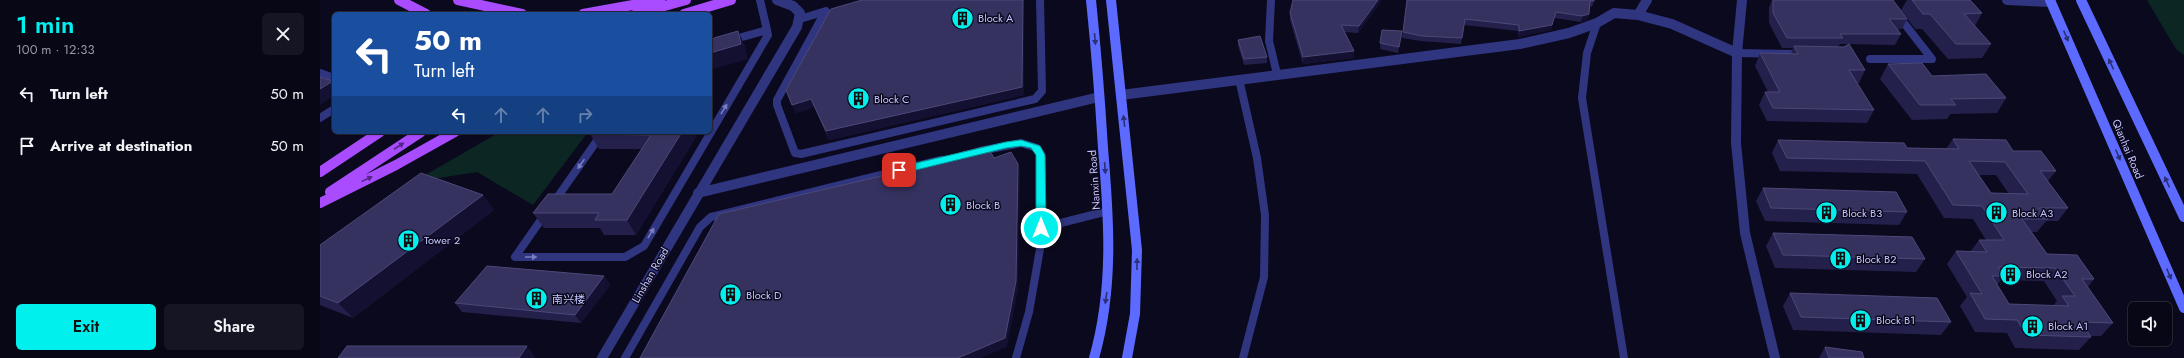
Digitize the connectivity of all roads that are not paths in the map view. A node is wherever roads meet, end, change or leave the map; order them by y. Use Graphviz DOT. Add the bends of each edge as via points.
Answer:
graph roads {
  1 [pos="399,0"];
  2 [pos="660,0"];
  3 [pos="686,0"];
  4 [pos="731,0"];
  5 [pos="760,0"];
  6 [pos="777,0"];
  7 [pos="1040,0"];
  8 [pos="1092,0"];
  9 [pos="1111,0"];
  10 [pos="1271,0"];
  11 [pos="1646,0"];
  12 [pos="1742,0"];
  13 [pos="1886,0"];
  14 [pos="2007,0"];
  15 [pos="2081,0"];
  16 [pos="460,1"];
  17 [pos="2051,1"];
  18 [pos="422,12"];
  19 [pos="483,12"];
  20 [pos="512,12"];
  21 [pos="594,12"];
  22 [pos="643,12"];
  23 [pos="689,12"];
  24 [pos="1638,15"];
  25 [pos="800,19"];
  26 [pos="1597,23"];
  27 [pos="767,30"];
  28 [pos="712,45"];
  29 [pos="1737,53"];
  30 [pos="1807,54"];
  31 [pos="1870,59"];
  32 [pos="320,73"];
  33 [pos="1277,74"];
  34 [pos="332,77"];
  35 [pos="1239,79"];
  36 [pos="1121,95"];
  37 [pos="1099,97"];
  38 [pos="332,110"];
  39 [pos="320,118"];
  40 [pos="712,130"];
  41 [pos="369,134"];
  42 [pos="377,134"];
  43 [pos="418,134"];
  44 [pos="451,134"];
  45 [pos="602,134"];
  46 [pos="710,134"];
  47 [pos="968,154"];
  48 [pos="953,158"];
  49 [pos="324,169"];
  50 [pos="698,193"];
  51 [pos="320,198"];
  52 [pos="320,203"];
  53 [pos="1108,211"];
  54 [pos="2184,217"];
  55 [pos="1041,228"];
  56 [pos="2184,308"];
  57 [pos="602,358"];
  58 [pos="625,358"];
  59 [pos="1016,358"];
  60 [pos="1094,358"];
  61 [pos="1126,358"];
  62 [pos="1243,358"];
  63 [pos="1624,358"];
  64 [pos="1775,358"];
  1 -- 18 [label="main road"];
  2 -- 21 [label="main road"];
  3 -- 22 [label="main road"];
  4 -- 23 [label="main road"];
  5 -- 27 [label="lane"];
  6 -- 25 [label="street" via="793,6 800,13"];
  7 -- 25 [label="lane" via="1042,91 1035,99 801,154 795,153 777,105 828,11"];
  8 -- 37 [label="main road, Nanxin Road, one-way"];
  9 -- 36 [label="main road"];
  10 -- 33 [label="lane" via="1269,41"];
  11 -- 24 [label="street"];
  12 -- 29 [label="street"];
  13 -- 31 [label="lane" via="1932,59"];
  14 -- 17 [label="street"];
  54 -- 15 [label="main road, Qianhai Road, one-way"];
  16 -- 19 [label="main road"];
  16 -- 20 [label="main road"];
  17 -- 56 [label="main road, Qianhai Road, one-way"];
  24 -- 26 [label="street" via="1614,13"];
  24 -- 29 [label="street" via="1672,24"];
  25 -- 50 [label="street, Linshan Road"];
  26 -- 33 [label="street" via="1569,33 1520,44"];
  26 -- 63 [label="lane" via="1587,53 1582,98"];
  27 -- 28 [label="lane"];
  40 -- 27 [label="lane, one-way" via="768,35"];
  29 -- 30 [label="lane"];
  29 -- 64 [label="street" via="1736,143 1745,233"];
  32 -- 34 [label="lane"];
  33 -- 35 [label="street"];
  35 -- 36 [label="street"];
  35 -- 62 [label="lane" via="1257,158 1265,215 1264,277"];
  61 -- 36 [label="main road, one-way" via="1135,314 1137,250"];
  37 -- 50 [label="street"];
  37 -- 53 [label="main road, Nanxin Road, one-way"];
  38 -- 39 [label="lane"];
  41 -- 49 [label="main road"];
  42 -- 49 [label="main road"];
  51 -- 43 [label="main road, one-way"];
  52 -- 44 [label="main road, one-way"];
  45 -- 46 [label="lane, one-way" via="515,257 625,257 644,246"];
  47 -- 55 [label="lane" via="1014,144 1028,144 1037,148 1041,155"];
  48 -- 58 [label="lane" via="711,217 700,227"];
  50 -- 57 [label="street, Linshan Road"];
  53 -- 55 [label="lane"];
  53 -- 60 [label="main road, Nanxin Road, one-way" via="1107,291 1103,323"];
  55 -- 59 [label="lane" via="1036,279"];
}
